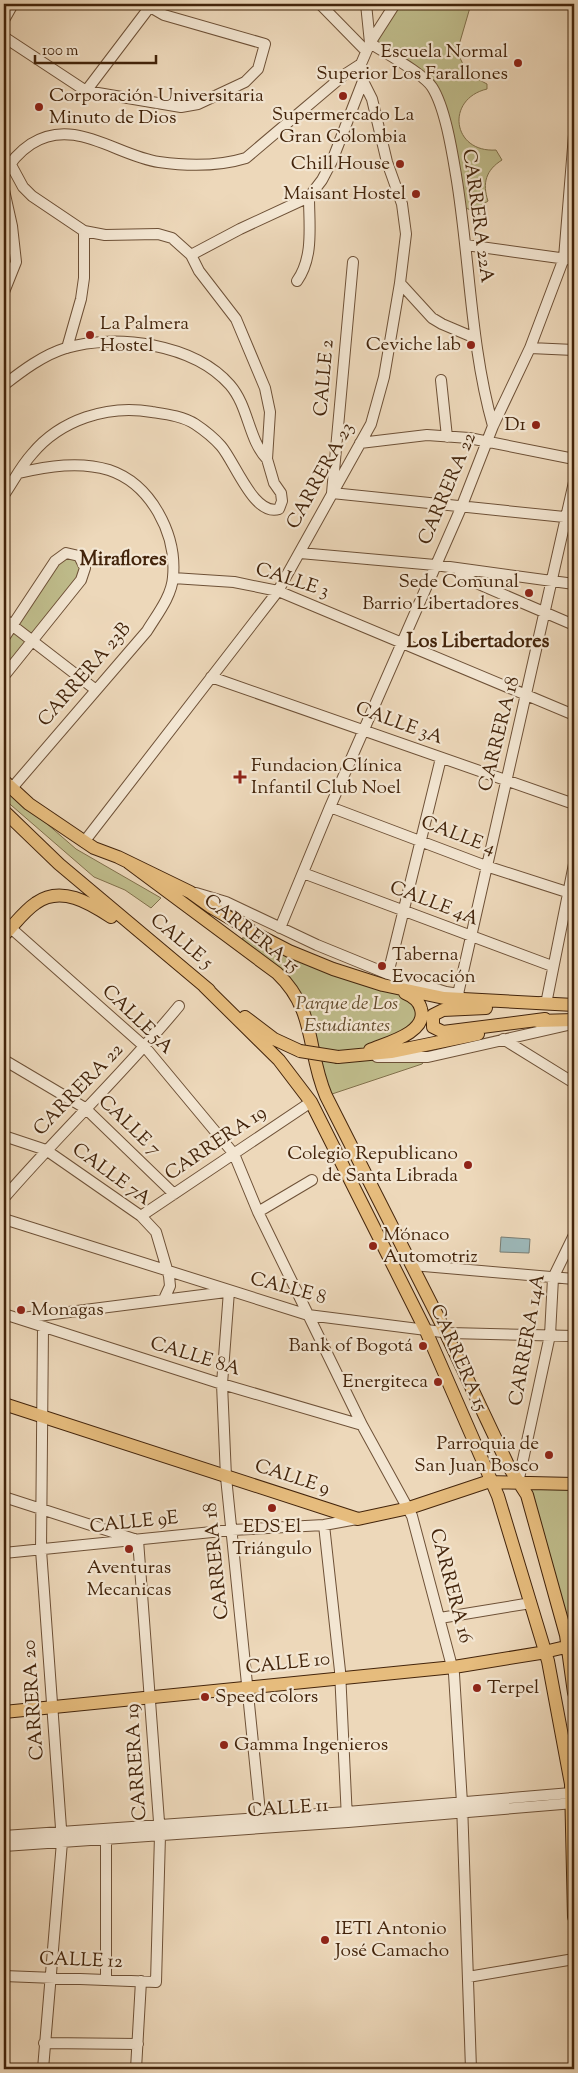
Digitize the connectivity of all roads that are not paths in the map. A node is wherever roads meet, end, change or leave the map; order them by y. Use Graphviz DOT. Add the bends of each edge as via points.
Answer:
graph roads {
  1 [pos="14,4"];
  2 [pos="320,4"];
  3 [pos="366,4"];
  4 [pos="395,4"];
  5 [pos="149,5"];
  6 [pos="4,20"];
  7 [pos="4,37"];
  8 [pos="368,47"];
  9 [pos="361,64"];
  10 [pos="363,81"];
  11 [pos="86,90"];
  12 [pos="574,135"];
  13 [pos="10,163"];
  14 [pos="4,175"];
  15 [pos="4,190"];
  16 [pos="309,196"];
  17 [pos="84,231"];
  18 [pos="574,244"];
  19 [pos="466,246"];
  20 [pos="191,255"];
  21 [pos="569,259"];
  22 [pos="353,262"];
  23 [pos="297,281"];
  24 [pos="400,284"];
  25 [pos="4,292"];
  26 [pos="475,338"];
  27 [pos="67,348"];
  28 [pos="530,348"];
  29 [pos="574,350"];
  30 [pos="441,380"];
  31 [pos="4,385"];
  32 [pos="493,426"];
  33 [pos="447,436"];
  34 [pos="488,442"];
  35 [pos="360,443"];
  36 [pos="267,459"];
  37 [pos="574,459"];
  38 [pos="19,474"];
  39 [pos="574,482"];
  40 [pos="332,493"];
  41 [pos="4,495"];
  42 [pos="461,508"];
  43 [pos="570,518"];
  44 [pos="300,553"];
  45 [pos="435,565"];
  46 [pos="458,569"];
  47 [pos="173,578"];
  48 [pos="553,580"];
  49 [pos="574,584"];
  50 [pos="278,591"];
  51 [pos="546,613"];
  52 [pos="4,619"];
  53 [pos="574,625"];
  54 [pos="13,626"];
  55 [pos="4,638"];
  56 [pos="32,640"];
  57 [pos="403,642"];
  58 [pos="4,676"];
  59 [pos="211,677"];
  60 [pos="96,690"];
  61 [pos="528,696"];
  62 [pos="574,715"];
  63 [pos="365,730"];
  64 [pos="441,758"];
  65 [pos="507,780"];
  66 [pos="8,784"];
  67 [pos="574,804"];
  68 [pos="330,807"];
  69 [pos="4,811"];
  70 [pos="422,841"];
  71 [pos="84,842"];
  72 [pos="129,862"];
  73 [pos="574,864"];
  74 [pos="486,866"];
  75 [pos="303,873"];
  76 [pos="190,892"];
  77 [pos="571,894"];
  78 [pos="404,911"];
  79 [pos="6,928"];
  80 [pos="280,928"];
  81 [pos="470,937"];
  82 [pos="161,951"];
  83 [pos="552,966"];
  84 [pos="381,980"];
  85 [pos="204,986"];
  86 [pos="458,994"];
  87 [pos="546,1004"];
  88 [pos="574,1005"];
  89 [pos="179,1006"];
  90 [pos="546,1019"];
  91 [pos="574,1022"];
  92 [pos="503,1039"];
  93 [pos="145,1047"];
  94 [pos="356,1056"];
  95 [pos="4,1060"];
  96 [pos="574,1083"];
  97 [pos="311,1102"];
  98 [pos="85,1108"];
  99 [pos="4,1136"];
  100 [pos="46,1150"];
  101 [pos="234,1154"];
  102 [pos="312,1180"];
  103 [pos="174,1194"];
  104 [pos="4,1198"];
  105 [pos="258,1212"];
  106 [pos="141,1216"];
  107 [pos="4,1220"];
  108 [pos="574,1235"];
  109 [pos="412,1265"];
  110 [pos="168,1272"];
  111 [pos="553,1278"];
  112 [pos="574,1279"];
  113 [pos="229,1291"];
  114 [pos="164,1299"];
  115 [pos="4,1314"];
  116 [pos="308,1315"];
  117 [pos="18,1319"];
  118 [pos="43,1327"];
  119 [pos="426,1331"];
  120 [pos="446,1333"];
  121 [pos="550,1335"];
  122 [pos="574,1336"];
  123 [pos="222,1384"];
  124 [pos="4,1404"];
  125 [pos="42,1416"];
  126 [pos="362,1425"];
  127 [pos="226,1477"];
  128 [pos="492,1482"];
  129 [pos="518,1483"];
  130 [pos="574,1484"];
  131 [pos="4,1497"];
  132 [pos="409,1508"];
  133 [pos="41,1510"];
  134 [pos="358,1519"];
  135 [pos="324,1525"];
  136 [pos="232,1530"];
  137 [pos="138,1540"];
  138 [pos="41,1550"];
  139 [pos="4,1553"];
  140 [pos="531,1603"];
  141 [pos="440,1618"];
  142 [pos="571,1645"];
  143 [pos="545,1652"];
  144 [pos="454,1667"];
  145 [pos="340,1678"];
  146 [pos="248,1687"];
  147 [pos="574,1693"];
  148 [pos="150,1697"];
  149 [pos="51,1706"];
  150 [pos="4,1712"];
  151 [pos="572,1800"];
  152 [pos="462,1808"];
  153 [pos="347,1817"];
  154 [pos="262,1822"];
  155 [pos="160,1829"];
  156 [pos="4,1836"];
  157 [pos="62,1837"];
  158 [pos="106,1839"];
  159 [pos="4,1846"];
  160 [pos="574,1917"];
  161 [pos="574,1959"];
  162 [pos="4,1976"];
  163 [pos="468,1977"];
  164 [pos="49,1978"];
  165 [pos="106,1978"];
  166 [pos="141,1981"];
  167 [pos="156,1982"];
  168 [pos="44,2043"];
  169 [pos="138,2044"];
  170 [pos="42,2069"];
  171 [pos="136,2069"];
  172 [pos="471,2069"];
  1 -- 6 [label="street"];
  2 -- 8 [label="street, CARRERA 22A"];
  3 -- 8 [label="street"];
  4 -- 8 [label="street"];
  5 -- 11 [label="street"];
  5 -- 11 [label="street" via="164,15 265,44 258,70 245,82 198,104 181,106"];
  7 -- 11 [label="street"];
  8 -- 9 [label="street"];
  8 -- 19 [label="street, CARRERA 22A" via="412,70 431,86 452,156"];
  9 -- 10 [label="street, CARRERA 23"];
  9 -- 13 [label="street" via="246,158 232,162 158,162 72,134 38,140"];
  10 -- 16 [label="street" via="332,162"];
  10 -- 24 [label="street, CARRERA 23" via="372,99 387,162 402,204 406,234"];
  12 -- 21 [label="street, CARRERA 22"];
  13 -- 14 [label="street"];
  13 -- 17 [label="street" via="32,196"];
  15 -- 25 [label="street" via="16,262"];
  16 -- 20 [label="street"];
  16 -- 23 [label="street" via="309,250 304,271"];
  17 -- 20 [label="street" via="105,235 158,234 172,238"];
  17 -- 27 [label="street" via="81,299"];
  18 -- 21 [label="street"];
  19 -- 21 [label="street"];
  19 -- 26 [label="street, CARRERA 22A"];
  20 -- 36 [label="street" via="236,319 265,388 270,412"];
  21 -- 28 [label="street, CARRERA 22"];
  22 -- 40 [label="street, CALLE 2"];
  24 -- 26 [label="street" via="432,318"];
  24 -- 35 [label="street, CARRERA 23" via="378,405"];
  26 -- 32 [label="street, CARRERA 22A"];
  27 -- 31 [label="street" via="20,372"];
  27 -- 36 [label="street" via="135,342 164,348 210,368 229,384 242,401 260,451"];
  28 -- 29 [label="street"];
  28 -- 32 [label="street, CARRERA 22"];
  30 -- 33 [label="street"];
  32 -- 34 [label="street, CARRERA 22"];
  33 -- 34 [label="street"];
  33 -- 35 [label="street" via="427,435"];
  34 -- 37 [label="street"];
  34 -- 42 [label="street, CARRERA 22"];
  35 -- 40 [label="street, CARRERA 23"];
  36 -- 38 [label="street" via="274,483 281,493 279,509 274,510 258,503 221,446 194,423 144,410 96,414 74,422 32,454"];
  38 -- 41 [label="street"];
  38 -- 47 [label="street" via="42,468 88,466 110,471 131,482 150,500 163,520 171,547"];
  39 -- 43 [label="street, CARRERA 18"];
  40 -- 42 [label="street"];
  40 -- 44 [label="street, CARRERA 23"];
  42 -- 43 [label="street"];
  42 -- 45 [label="street, CARRERA 22"];
  43 -- 48 [label="street, CARRERA 18"];
  44 -- 45 [label="street"];
  44 -- 50 [label="street, CARRERA 23"];
  45 -- 46 [label="street"];
  45 -- 57 [label="street, CARRERA 22"];
  46 -- 48 [label="street"];
  46 -- 51 [label="street" via="474,582"];
  47 -- 50 [label="street, CALLE 3" via="234,582"];
  47 -- 60 [label="street, CARRERA 23B" via="147,631"];
  48 -- 49 [label="street"];
  48 -- 51 [label="street, CARRERA 18"];
  50 -- 57 [label="street, CALLE 3"];
  50 -- 59 [label="street, CARRERA 23"];
  51 -- 53 [label="street"];
  51 -- 61 [label="street, CARRERA 18"];
  52 -- 54 [label="street"];
  54 -- 55 [label="street"];
  54 -- 56 [label="street"];
  54 -- 56 [label="street" via="60,556 66,553 79,556 83,561 84,574"];
  56 -- 58 [label="street"];
  56 -- 60 [label="street"];
  57 -- 61 [label="street, CALLE 3"];
  57 -- 63 [label="street, CARRERA 22"];
  59 -- 63 [label="street, CALLE 3A"];
  59 -- 71 [label="street, CARRERA 23"];
  60 -- 66 [label="street, CARRERA 23B"];
  61 -- 62 [label="street, CALLE 3"];
  61 -- 65 [label="street, CARRERA 18"];
  63 -- 64 [label="street, CALLE 3A"];
  63 -- 68 [label="street, CARRERA 22"];
  64 -- 65 [label="street, CALLE 3A"];
  64 -- 70 [label="street"];
  65 -- 67 [label="street, CALLE 3A"];
  65 -- 74 [label="street, CARRERA 18"];
  66 -- 71 [label="main road" via="29,804"];
  68 -- 70 [label="street, CALLE 4"];
  68 -- 75 [label="street, CARRERA 22"];
  69 -- 82 [label="main road, CALLE 5"];
  70 -- 74 [label="street, CALLE 4"];
  70 -- 78 [label="street"];
  71 -- 72 [label="main road"];
  72 -- 76 [label="main road"];
  72 -- 109 [label="main road, CARRERA 15" via="253,954 296,995 307,1018 317,1070 326,1096"];
  73 -- 77 [label="street"];
  74 -- 77 [label="street, CALLE 4"];
  74 -- 81 [label="street, CARRERA 18"];
  75 -- 78 [label="street, CALLE 4A"];
  75 -- 80 [label="street, CARRERA 22"];
  76 -- 80 [label="street" via="226,902"];
  76 -- 84 [label="main road" via="289,951 333,969"];
  77 -- 83 [label="street"];
  78 -- 81 [label="street, CALLE 4A"];
  78 -- 84 [label="street"];
  79 -- 82 [label="main road" via="43,899 73,897 90,903"];
  79 -- 93 [label="street, CALLE 5A"];
  80 -- 84 [label="street"];
  81 -- 83 [label="street, CALLE 4A"];
  81 -- 86 [label="street, CARRERA 18"];
  82 -- 85 [label="main road, CALLE 5"];
  83 -- 87 [label="street"];
  84 -- 86 [label="street"];
  84 -- 87 [label="main road" via="444,998"];
  84 -- 94 [label="main road" via="415,999 421,1008 421,1018 408,1034"];
  85 -- 94 [label="main road, CALLE 5, bridge" via="289,1047 338,1057"];
  85 -- 97 [label="main road, CARRERA 15" via="279,1060"];
  86 -- 87 [label="street" via="529,998"];
  87 -- 88 [label="main road"];
  87 -- 90 [label="main road" via="443,1010 433,1015 432,1021 437,1031 443,1032"];
  89 -- 93 [label="street, CARRERA 22"];
  90 -- 91 [label="main road, CALLE 5"];
  90 -- 94 [label="main road, CALLE 5" via="416,1048"];
  91 -- 92 [label="street, CALLE 5"];
  92 -- 94 [label="street, CALLE 5" via="422,1058"];
  92 -- 96 [label="street"];
  93 -- 98 [label="street, CARRERA 22"];
  93 -- 101 [label="street, CALLE 5A"];
  95 -- 98 [label="street, CALLE 7"];
  97 -- 101 [label="street, CARRERA 19"];
  97 -- 119 [label="main road, CARRERA 15"];
  98 -- 100 [label="street, CARRERA 22"];
  98 -- 103 [label="street, CALLE 7"];
  99 -- 100 [label="street, CALLE 7A"];
  100 -- 104 [label="street, CARRERA 22"];
  100 -- 106 [label="street, CALLE 7A"];
  101 -- 103 [label="street, CARRERA 19"];
  101 -- 105 [label="street, CARRERA 16"];
  102 -- 105 [label="street"];
  103 -- 106 [label="street, CARRERA 19"];
  105 -- 116 [label="street, CARRERA 16"];
  106 -- 110 [label="street, CALLE 7A" via="156,1232"];
  107 -- 110 [label="street, CALLE 8"];
  108 -- 111 [label="street, CARRERA 14A"];
  109 -- 111 [label="street"];
  109 -- 120 [label="main road, CARRERA 15"];
  110 -- 113 [label="street, CALLE 8"];
  110 -- 114 [label="street" via="170,1286"];
  111 -- 112 [label="street"];
  111 -- 121 [label="street, CARRERA 14A"];
  113 -- 114 [label="street, CALLE 8A"];
  113 -- 116 [label="street, CALLE 8"];
  113 -- 123 [label="street, CARRERA 18"];
  114 -- 117 [label="street, CALLE 8A"];
  115 -- 117 [label="street, CALLE 8A"];
  116 -- 119 [label="street, CALLE 8"];
  116 -- 126 [label="street, CARRERA 16"];
  117 -- 118 [label="street, CALLE 8A"];
  118 -- 123 [label="street, CALLE 8A"];
  118 -- 125 [label="street, CARRERA 20"];
  119 -- 120 [label="street, CALLE 8"];
  119 -- 128 [label="main road, CARRERA 15"];
  120 -- 121 [label="street, CALLE 8"];
  120 -- 129 [label="main road, CARRERA 15"];
  121 -- 122 [label="street, CALLE 8"];
  121 -- 129 [label="street, CARRERA 14A"];
  123 -- 126 [label="street, CALLE 8A"];
  123 -- 127 [label="street, CARRERA 18"];
  124 -- 125 [label="main road, CALLE 9"];
  125 -- 127 [label="main road, CALLE 9"];
  125 -- 133 [label="street, CARRERA 20"];
  126 -- 132 [label="street, CARRERA 16"];
  127 -- 134 [label="main road, CALLE 9"];
  127 -- 136 [label="street, CARRERA 18"];
  128 -- 129 [label="main road, CALLE 9"];
  128 -- 132 [label="main road, CALLE 9"];
  128 -- 140 [label="main road, CARRERA 15"];
  129 -- 130 [label="main road, CALLE 9"];
  129 -- 142 [label="main road, CARRERA 15" via="527,1496"];
  131 -- 133 [label="street"];
  132 -- 134 [label="main road, CALLE 9"];
  132 -- 141 [label="street, CARRERA 16"];
  133 -- 137 [label="street"];
  133 -- 138 [label="street, CARRERA 20"];
  134 -- 135 [label="street, CALLE 9E"];
  135 -- 136 [label="street, CALLE 9E"];
  135 -- 145 [label="street"];
  136 -- 137 [label="street, CALLE 9E"];
  136 -- 146 [label="street, CARRERA 18"];
  137 -- 138 [label="street, CALLE 9E"];
  137 -- 148 [label="street, CARRERA 19"];
  138 -- 139 [label="street, CALLE 9E"];
  138 -- 149 [label="street, CARRERA 20"];
  140 -- 141 [label="street"];
  140 -- 143 [label="main road, CARRERA 15"];
  141 -- 144 [label="street, CARRERA 16"];
  142 -- 143 [label="main road, CALLE 10"];
  142 -- 147 [label="main road, CARRERA 15"];
  143 -- 144 [label="main road, CALLE 10"];
  143 -- 151 [label="main road, CARRERA 15"];
  144 -- 145 [label="main road, CALLE 10"];
  144 -- 152 [label="street, CARRERA 16"];
  145 -- 146 [label="main road, CALLE 10"];
  145 -- 153 [label="street"];
  146 -- 148 [label="main road, CALLE 10"];
  146 -- 154 [label="street, CARRERA 18"];
  148 -- 149 [label="main road, CALLE 10"];
  148 -- 155 [label="street, CARRERA 19"];
  149 -- 150 [label="main road, CALLE 10"];
  149 -- 157 [label="street, CARRERA 20"];
  151 -- 152 [label="street, CALLE 11"];
  151 -- 160 [label="main road, CARRERA 15"];
  152 -- 153 [label="street, CALLE 11"];
  152 -- 163 [label="street, CARRERA 16"];
  153 -- 154 [label="street, CALLE 11"];
  154 -- 155 [label="street, CALLE 11"];
  155 -- 157 [label="street, CALLE 11"];
  155 -- 158 [label="street, CALLE 11"];
  155 -- 167 [label="street, CARRERA 19"];
  156 -- 157 [label="street, CALLE 11"];
  157 -- 158 [label="street, CALLE 11"];
  157 -- 159 [label="street, CALLE 11"];
  157 -- 164 [label="street, CARRERA 20"];
  158 -- 165 [label="street"];
  161 -- 163 [label="street"];
  162 -- 164 [label="street, CALLE 12"];
  163 -- 172 [label="street, CARRERA 16"];
  164 -- 165 [label="street, CALLE 12"];
  164 -- 168 [label="street, CARRERA 20"];
  165 -- 166 [label="street, CALLE 12"];
  166 -- 167 [label="street, CALLE 12"];
  166 -- 169 [label="street"];
  168 -- 169 [label="street"];
  168 -- 170 [label="street, CARRERA 20"];
  169 -- 171 [label="street"];
}
